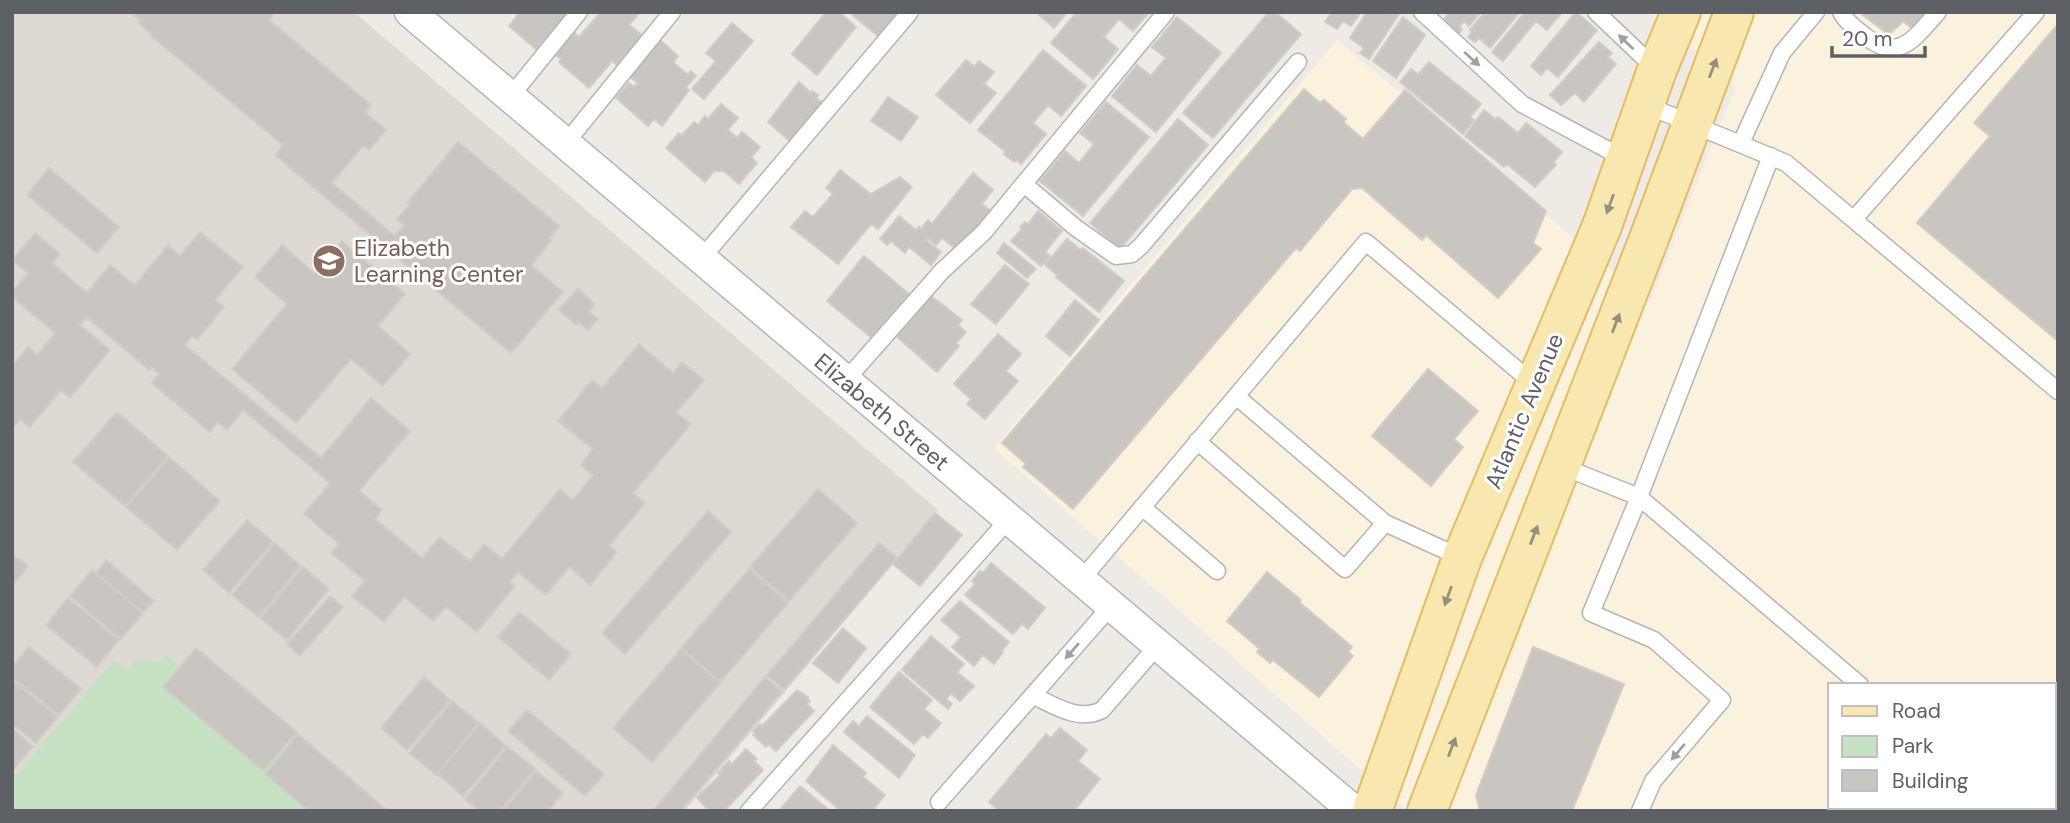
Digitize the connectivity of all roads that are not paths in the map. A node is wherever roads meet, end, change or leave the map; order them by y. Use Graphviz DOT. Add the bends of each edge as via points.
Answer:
graph roads {
  1 [pos="410,12"];
  2 [pos="579,12"];
  3 [pos="672,12"];
  4 [pos="910,12"];
  5 [pos="1166,12"];
  6 [pos="1422,12"];
  7 [pos="1596,12"];
  8 [pos="1681,12"];
  9 [pos="1734,12"];
  10 [pos="1816,12"];
  11 [pos="1841,12"];
  12 [pos="1938,12"];
  13 [pos="2036,12"];
  14 [pos="1298,62"];
  15 [pos="1652,88"];
  16 [pos="510,97"];
  17 [pos="1692,123"];
  18 [pos="1741,143"];
  19 [pos="565,144"];
  20 [pos="1771,156"];
  21 [pos="1626,160"];
  22 [pos="1024,184"];
  23 [pos="1854,219"];
  24 [pos="701,258"];
  25 [pos="845,381"];
  26 [pos="1535,385"];
  27 [pos="2058,391"];
  28 [pos="1236,396"];
  29 [pos="1198,441"];
  30 [pos="1560,466"];
  31 [pos="1639,497"];
  32 [pos="1142,507"];
  33 [pos="1009,519"];
  34 [pos="1385,523"];
  35 [pos="1462,558"];
  36 [pos="1217,571"];
  37 [pos="1081,580"];
  38 [pos="1111,606"];
  39 [pos="1158,645"];
  40 [pos="1858,683"];
  41 [pos="1034,695"];
  42 [pos="939,802"];
  43 [pos="749,811"];
  44 [pos="1354,811"];
  45 [pos="1372,811"];
  46 [pos="1427,811"];
  47 [pos="1640,811"];
  1 -- 16 [label="street, Elizabeth Street"];
  2 -- 16 [label="lane"];
  3 -- 19 [label="lane"];
  4 -- 24 [label="lane"];
  5 -- 22 [label="lane"];
  6 -- 21 [label="lane, one-way" via="1522,104"];
  15 -- 7 [label="lane, one-way"];
  8 -- 15 [label="main road, Atlantic Avenue"];
  17 -- 9 [label="main road, one-way"];
  10 -- 18 [label="lane" via="1782,52"];
  11 -- 12 [label="lane" via="1875,44 1887,49 1909,43"];
  13 -- 23 [label="lane"];
  14 -- 22 [label="lane" via="1132,254 1116,256"];
  15 -- 17 [label="lane"];
  15 -- 21 [label="main road, Atlantic Avenue"];
  16 -- 19 [label="street, Elizabeth Street"];
  17 -- 18 [label="lane"];
  30 -- 17 [label="main road, one-way"];
  18 -- 20 [label="lane"];
  19 -- 24 [label="street, Elizabeth Street"];
  20 -- 23 [label="lane"];
  20 -- 31 [label="lane"];
  21 -- 26 [label="main road, Atlantic Avenue, one-way"];
  22 -- 25 [label="lane"];
  23 -- 27 [label="lane"];
  24 -- 25 [label="street, Elizabeth Street"];
  25 -- 33 [label="street, Elizabeth Street"];
  26 -- 28 [label="lane" via="1366,242"];
  26 -- 35 [label="main road, Atlantic Avenue"];
  28 -- 29 [label="lane"];
  28 -- 34 [label="lane"];
  29 -- 32 [label="lane"];
  29 -- 34 [label="lane" via="1345,569"];
  30 -- 31 [label="lane"];
  46 -- 30 [label="main road, one-way"];
  31 -- 40 [label="lane"];
  31 -- 47 [label="lane, one-way" via="1591,613 1654,640 1722,699 1653,781"];
  32 -- 36 [label="lane"];
  32 -- 37 [label="lane"];
  33 -- 37 [label="street, Elizabeth Street"];
  33 -- 43 [label="lane"];
  34 -- 35 [label="lane"];
  35 -- 45 [label="main road, Atlantic Avenue, one-way"];
  37 -- 38 [label="street, Elizabeth Street"];
  38 -- 39 [label="street, Elizabeth Street"];
  38 -- 41 [label="lane, one-way"];
  39 -- 41 [label="lane" via="1093,715 1065,711"];
  39 -- 44 [label="street, Elizabeth Street"];
  41 -- 42 [label="lane"];
}
